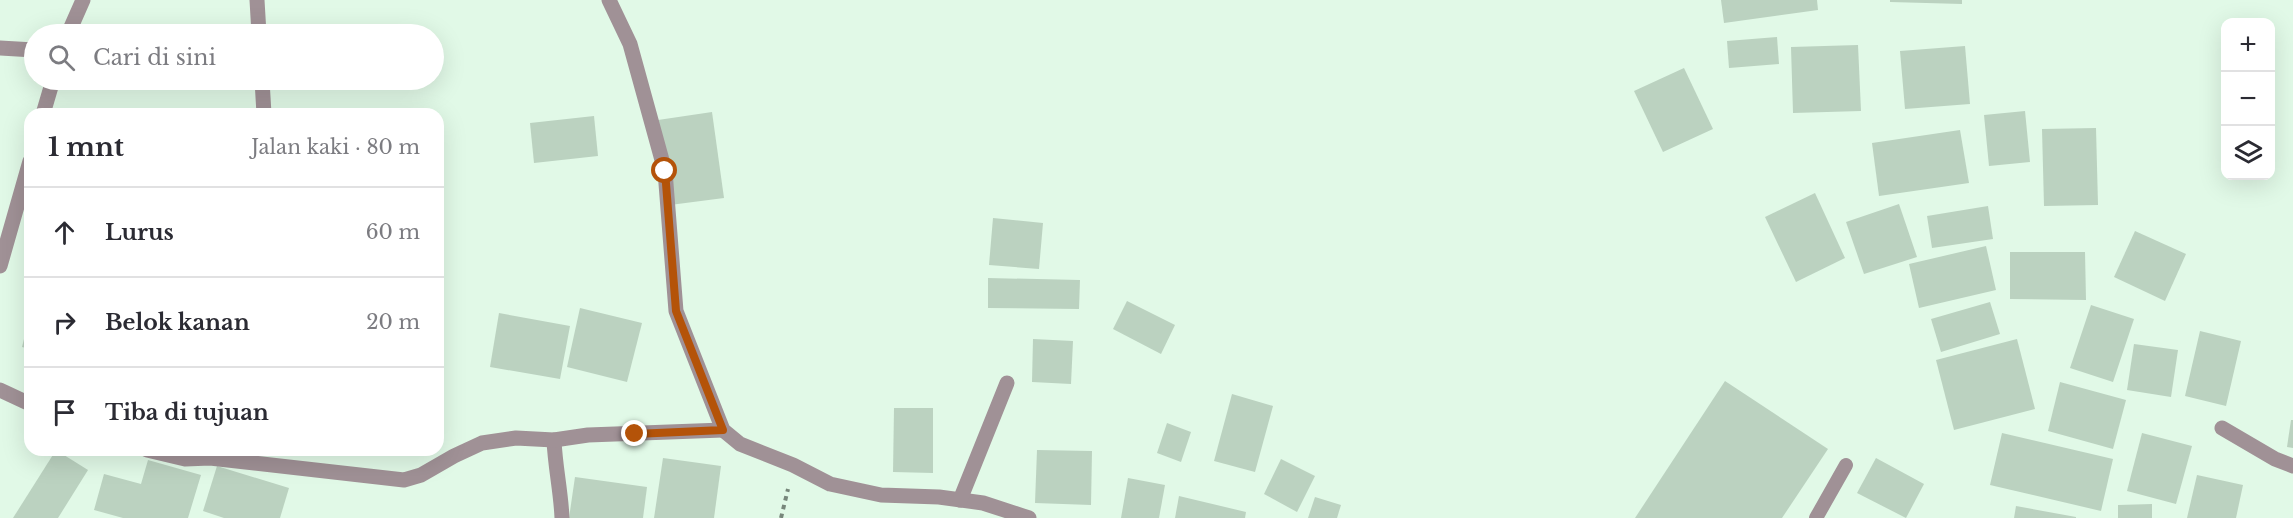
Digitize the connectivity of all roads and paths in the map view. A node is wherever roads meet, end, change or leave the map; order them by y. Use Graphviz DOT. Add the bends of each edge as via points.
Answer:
graph roads {
  1 [pos="83,0"];
  2 [pos="257,0"];
  3 [pos="609,0"];
  4 [pos="72,24"];
  5 [pos="258,24"];
  6 [pos="0,48"];
  7 [pos="24,49"];
  8 [pos="50,90"];
  9 [pos="263,90"];
  10 [pos="45,108"];
  11 [pos="264,108"];
  12 [pos="24,182"];
  13 [pos="0,266"];
  14 [pos="1007,383"];
  15 [pos="0,390"];
  16 [pos="24,401"];
  17 [pos="2222,428"];
  18 [pos="723,430"];
  19 [pos="554,440"];
  20 [pos="172,456"];
  21 [pos="1846,465"];
  22 [pos="2293,466"];
  23 [pos="960,500"];
  24 [pos="562,518"];
  25 [pos="1029,518"];
  26 [pos="1816,518"];
  1 -- 4 [label="street"];
  2 -- 5 [label="street"];
  3 -- 18 [label="street" via="630,44 665,171 676,311"];
  6 -- 7 [label="street"];
  8 -- 10 [label="street"];
  9 -- 11 [label="street"];
  12 -- 13 [label="street"];
  14 -- 23 [label="street"];
  15 -- 16 [label="street"];
  17 -- 22 [label="street"];
  18 -- 19 [label="street"];
  18 -- 23 [label="street" via="740,444 830,484 881,495"];
  19 -- 20 [label="street" via="516,438 482,443 404,480"];
  19 -- 24 [label="street"];
  21 -- 26 [label="lane"];
  23 -- 25 [label="street"];
}
